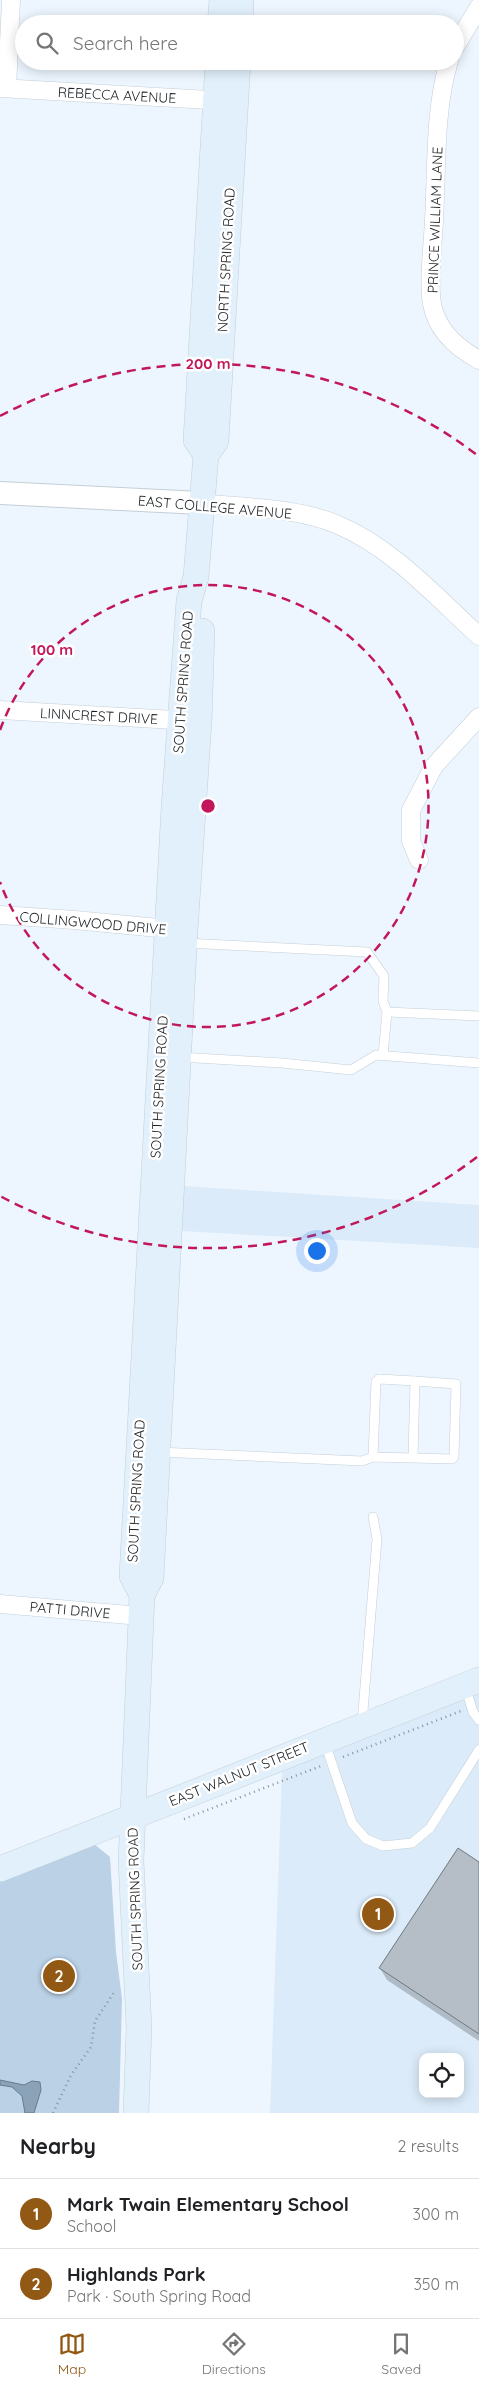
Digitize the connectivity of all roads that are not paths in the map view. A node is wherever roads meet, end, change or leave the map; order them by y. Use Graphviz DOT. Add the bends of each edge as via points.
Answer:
graph roads {
  1 [pos="11,0"];
  2 [pos="222,0"];
  3 [pos="241,0"];
  4 [pos="479,7"];
  5 [pos="221,15"];
  6 [pos="240,15"];
  7 [pos="464,32"];
  8 [pos="220,70"];
  9 [pos="235,70"];
  10 [pos="448,70"];
  11 [pos="3,88"];
  12 [pos="225,101"];
  13 [pos="479,360"];
  14 [pos="0,493"];
  15 [pos="201,503"];
  16 [pos="479,636"];
  17 [pos="0,710"];
  18 [pos="479,717"];
  19 [pos="189,721"];
  20 [pos="419,860"];
  21 [pos="0,915"];
  22 [pos="179,934"];
  23 [pos="387,1012"];
  24 [pos="479,1016"];
  25 [pos="173,1052"];
  26 [pos="383,1055"];
  27 [pos="479,1063"];
  28 [pos="416,1381"];
  29 [pos="148,1452"];
  30 [pos="373,1456"];
  31 [pos="413,1457"];
  32 [pos="373,1517"];
  33 [pos="0,1604"];
  34 [pos="142,1605"];
  35 [pos="472,1683"];
  36 [pos="479,1720"];
  37 [pos="362,1726"];
  38 [pos="324,1741"];
  39 [pos="479,1750"];
  40 [pos="132,1818"];
  41 [pos="0,1869"];
  42 [pos="136,2113"];
  1 -- 11 [label="street"];
  2 -- 5 [label="main road"];
  3 -- 6 [label="main road"];
  4 -- 7 [label="street"];
  8 -- 12 [label="main road, NORTH SPRING ROAD"];
  9 -- 12 [label="main road, NORTH SPRING ROAD"];
  10 -- 13 [label="street, PRINCE WILLIAM LANE" via="440,116 432,304 442,328 457,348"];
  11 -- 12 [label="street, REBECCA AVENUE"];
  12 -- 15 [label="main road, NORTH SPRING ROAD" via="216,441 206,455"];
  14 -- 15 [label="street, EAST COLLEGE AVENUE"];
  15 -- 16 [label="street, EAST COLLEGE AVENUE" via="294,513 335,524 369,540"];
  15 -- 19 [label="main road, SOUTH SPRING ROAD" via="196,577 202,593"];
  17 -- 19 [label="street, LINNCREST DRIVE"];
  18 -- 20 [label="street" via="434,766 411,810 411,841"];
  19 -- 22 [label="main road, SOUTH SPRING ROAD"];
  21 -- 22 [label="street, COLLINGWOOD DRIVE" via="75,920"];
  22 -- 23 [label="lane" via="367,952 384,976 383,1001"];
  22 -- 25 [label="main road, SOUTH SPRING ROAD"];
  23 -- 24 [label="lane"];
  23 -- 26 [label="lane"];
  25 -- 26 [label="lane" via="351,1070 376,1055"];
  25 -- 29 [label="main road, SOUTH SPRING ROAD"];
  26 -- 27 [label="lane"];
  28 -- 30 [label="lane" via="377,1380"];
  28 -- 31 [label="lane"];
  28 -- 31 [label="lane" via="456,1384 454,1456 449,1460"];
  29 -- 30 [label="lane" via="362,1461"];
  29 -- 34 [label="main road, SOUTH SPRING ROAD" via="151,1578"];
  30 -- 31 [label="lane"];
  32 -- 37 [label="lane" via="377,1539"];
  33 -- 34 [label="street, PATTI DRIVE"];
  34 -- 40 [label="main road, SOUTH SPRING ROAD"];
  35 -- 36 [label="lane" via="474,1712"];
  35 -- 37 [label="main road, EAST WALNUT STREET"];
  37 -- 38 [label="main road, EAST WALNUT STREET"];
  38 -- 39 [label="lane" via="352,1823 366,1838 383,1846 412,1843 430,1828"];
  38 -- 40 [label="main road, EAST WALNUT STREET"];
  40 -- 41 [label="main road, EAST WALNUT STREET"];
  40 -- 42 [label="main road, SOUTH SPRING ROAD" via="132,1904 139,2019"];
}
